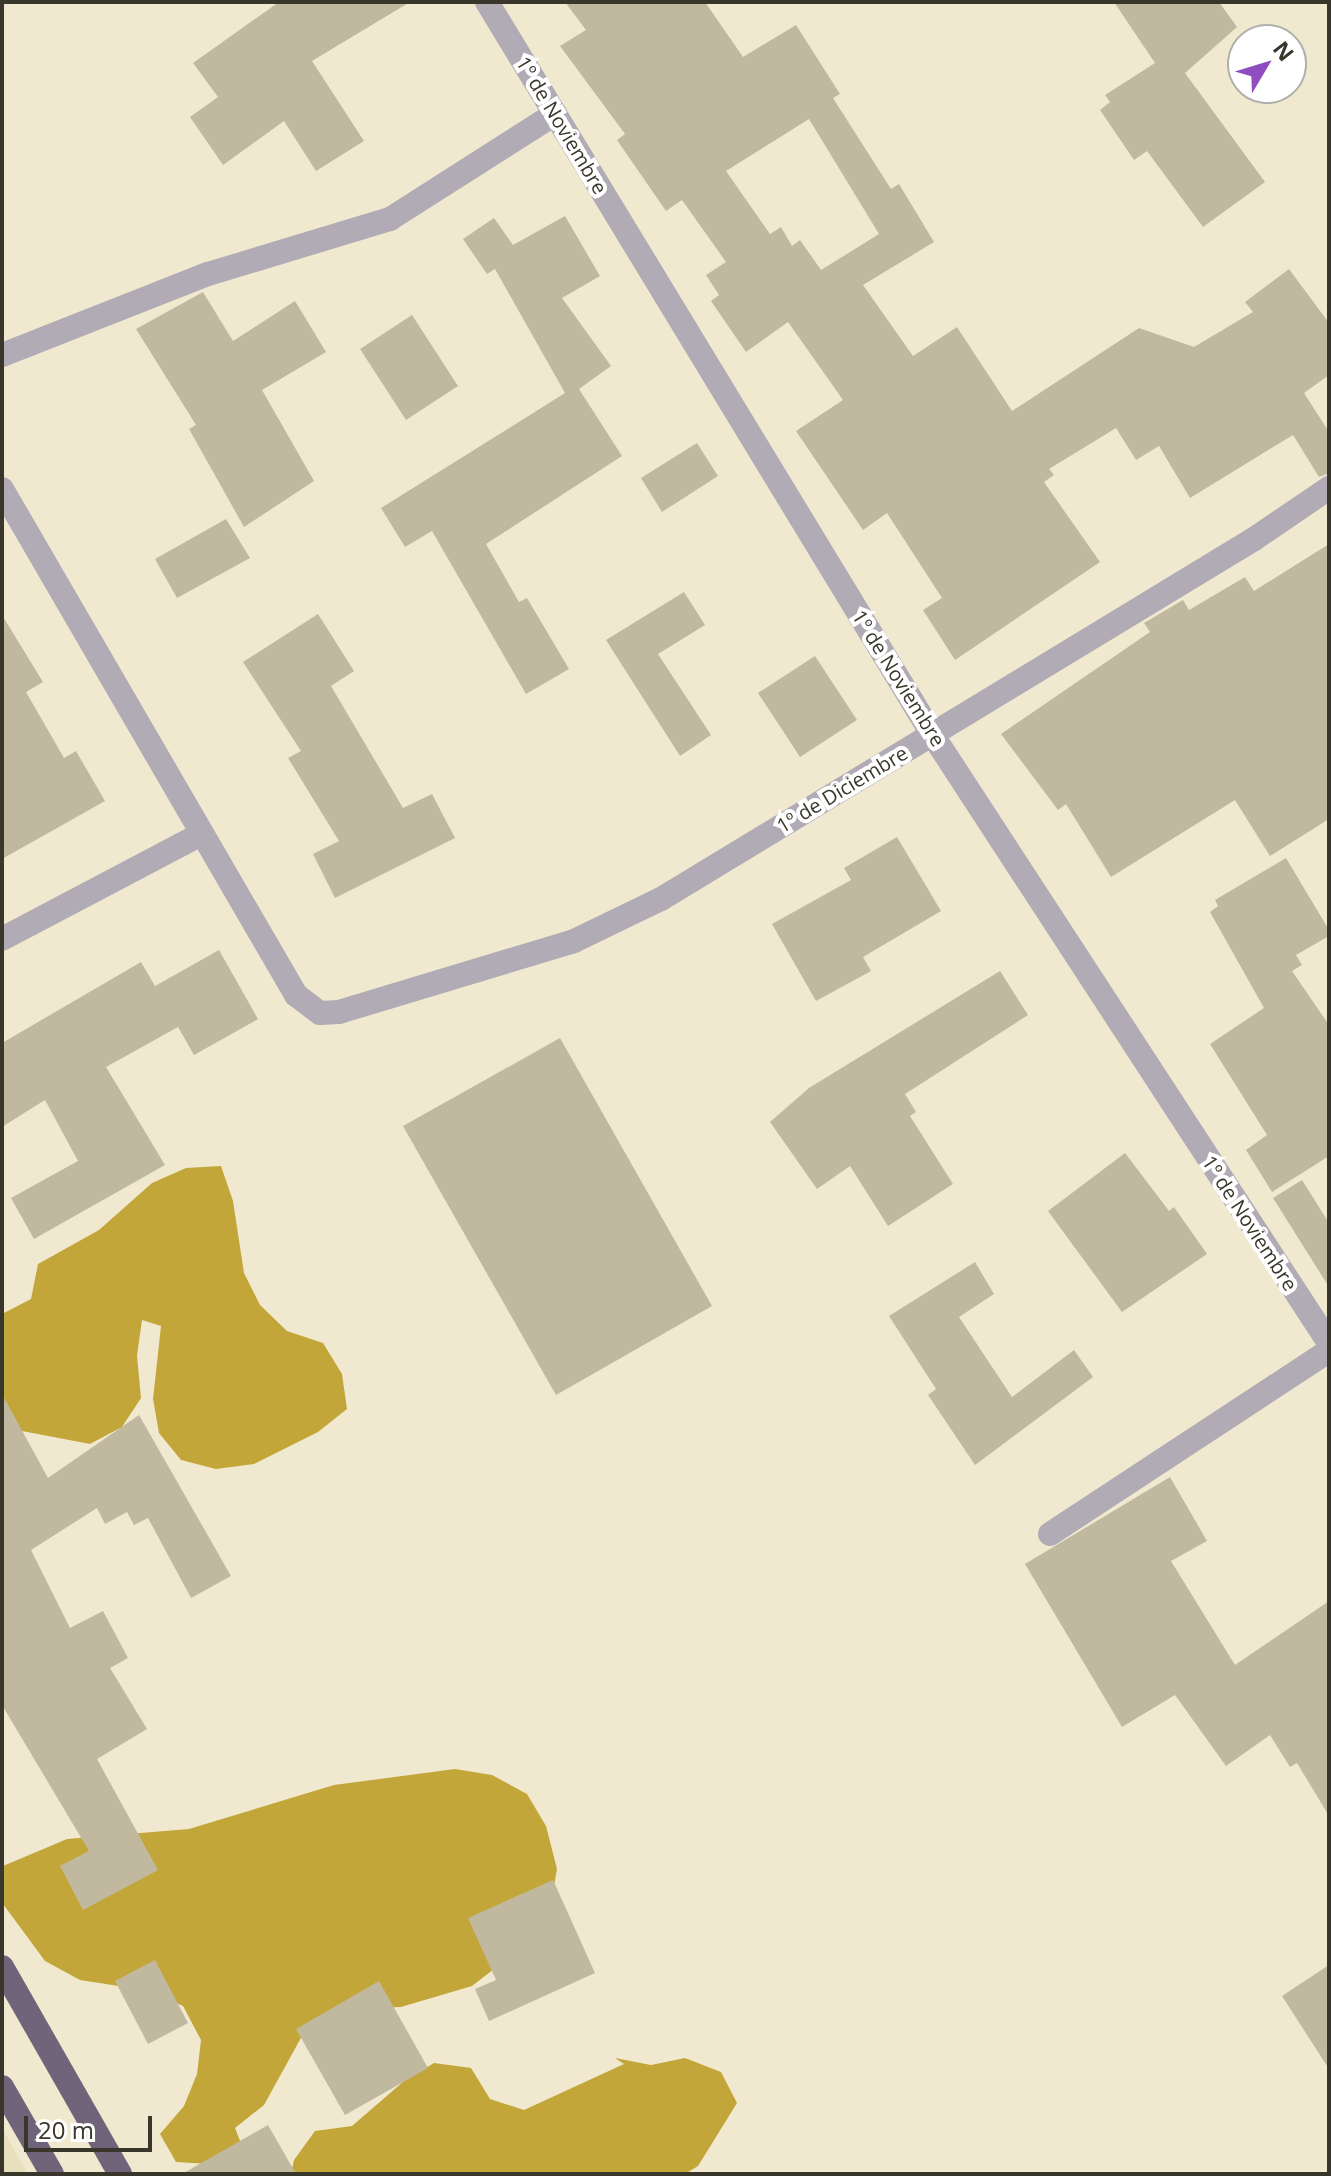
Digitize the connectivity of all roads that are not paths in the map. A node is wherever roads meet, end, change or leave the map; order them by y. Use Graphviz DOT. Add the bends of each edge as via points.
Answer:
graph roads {
  1 [pos="487,2"];
  2 [pos="555,114"];
  3 [pos="2,355"];
  4 [pos="1329,488"];
  5 [pos="2,489"];
  6 [pos="932,734"];
  7 [pos="201,834"];
  8 [pos="2,939"];
  9 [pos="1329,1343"];
  10 [pos="1329,1351"];
  11 [pos="1050,1534"];
  12 [pos="2,1967"];
  13 [pos="2,2087"];
  14 [pos="52,2174"];
  15 [pos="120,2174"];
  1 -- 2 [label="street, 1º de Noviembre"];
  2 -- 3 [label="street" via="390,219 208,274"];
  2 -- 6 [label="street, 1º de Noviembre"];
  4 -- 6 [label="street, 1º de Diciembre"];
  5 -- 7 [label="street"];
  6 -- 7 [label="street, 1º de Diciembre" via="661,899 574,941 339,1012 320,1013 296,995"];
  6 -- 9 [label="street, 1º de Noviembre"];
  7 -- 8 [label="street"];
  10 -- 11 [label="street"];
  12 -- 15 [label="highway"];
  13 -- 14 [label="highway"];
}
